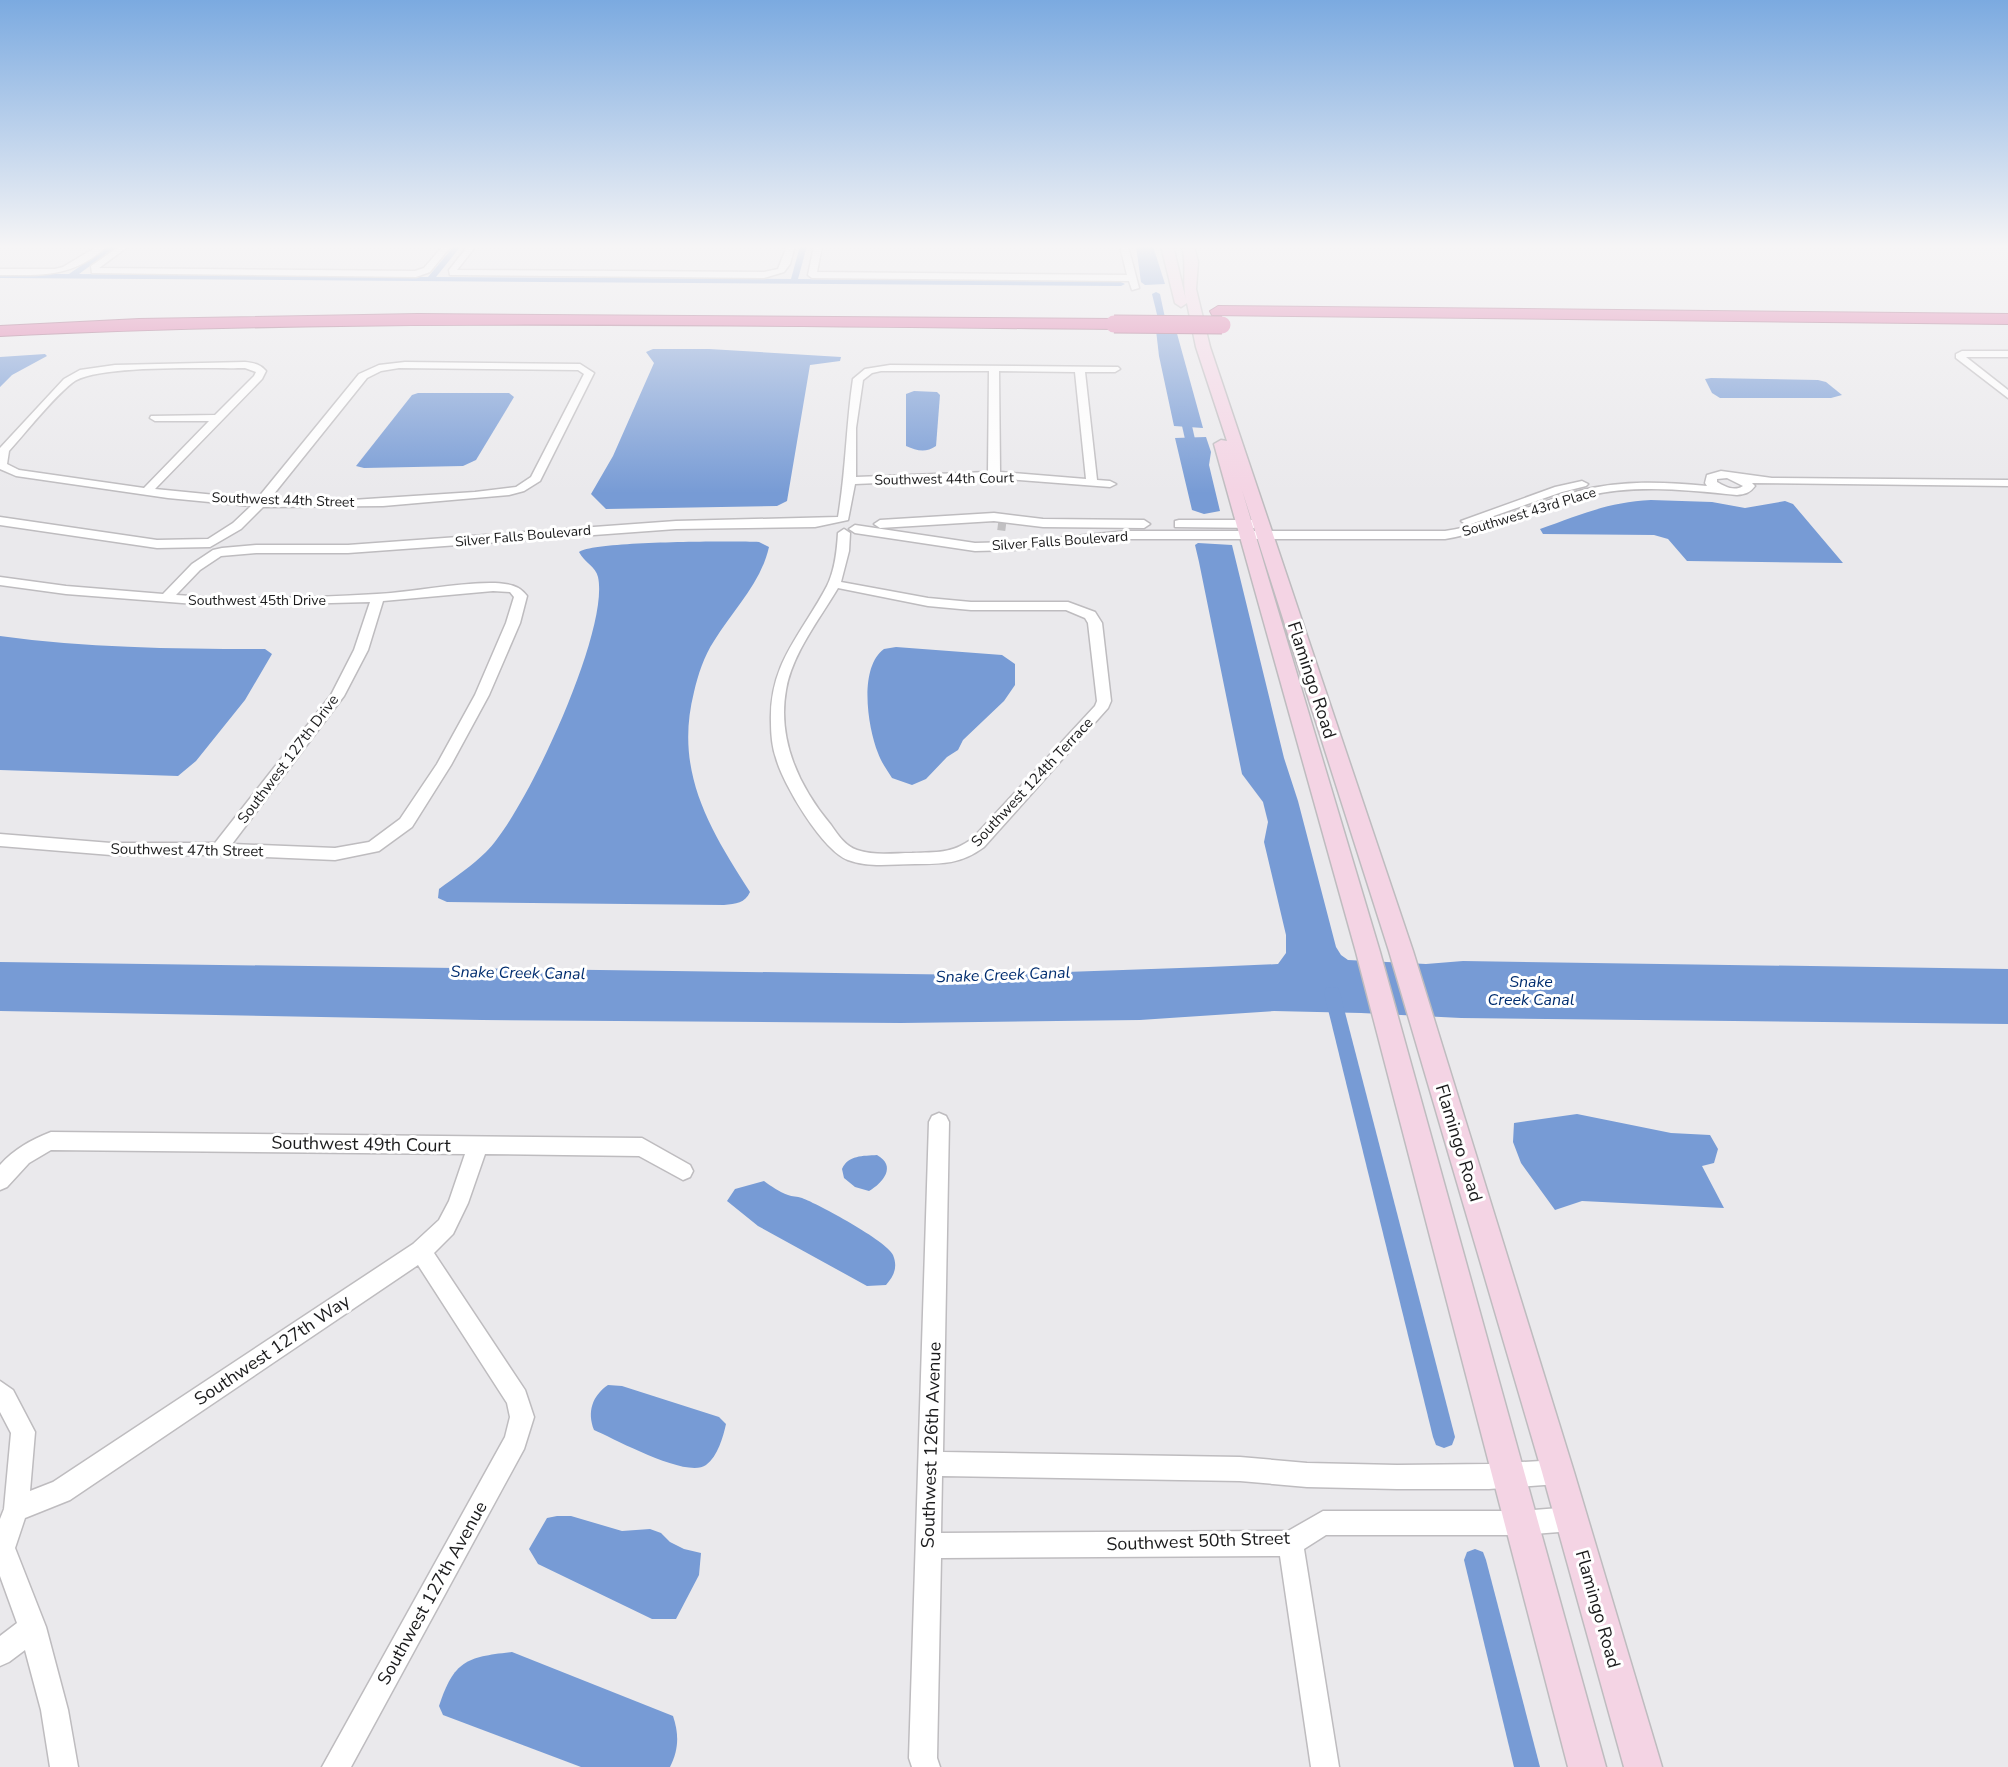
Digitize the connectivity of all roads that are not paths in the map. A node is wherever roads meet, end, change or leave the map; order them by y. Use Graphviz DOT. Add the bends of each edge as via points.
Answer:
graph roads {
  1 [pos="41,328"];
  2 [pos="1193,328"];
  3 [pos="1199,328"];
  4 [pos="1907,328"];
  5 [pos="2008,330"];
  6 [pos="0,331"];
  7 [pos="2008,354"];
  8 [pos="994,369"];
  9 [pos="1080,369"];
  10 [pos="1116,369"];
  11 [pos="2008,395"];
  12 [pos="155,418"];
  13 [pos="218,418"];
  14 [pos="994,475"];
  15 [pos="1712,477"];
  16 [pos="1738,478"];
  17 [pos="850,481"];
  18 [pos="1092,482"];
  19 [pos="2008,483"];
  20 [pos="1110,484"];
  21 [pos="1559,489"];
  22 [pos="1720,489"];
  23 [pos="1748,489"];
  24 [pos="2008,489"];
  25 [pos="148,490"];
  26 [pos="1573,496"];
  27 [pos="260,503"];
  28 [pos="978,520"];
  29 [pos="0,521"];
  30 [pos="1098,524"];
  31 [pos="845,525"];
  32 [pos="1255,530"];
  33 [pos="216,548"];
  34 [pos="0,581"];
  35 [pos="834,584"];
  36 [pos="165,598"];
  37 [pos="378,598"];
  38 [pos="0,840"];
  39 [pos="373,847"];
  40 [pos="219,849"];
  41 [pos="939,1122"];
  42 [pos="478,1145"];
  43 [pos="683,1171"];
  44 [pos="0,1181"];
  45 [pos="421,1251"];
  46 [pos="0,1394"];
  47 [pos="931,1464"];
  48 [pos="1558,1472"];
  49 [pos="1510,1476"];
  50 [pos="16,1509"];
  51 [pos="1572,1519"];
  52 [pos="1522,1523"];
  53 [pos="1292,1542"];
  54 [pos="928,1546"];
  55 [pos="33,1627"];
  56 [pos="0,1653"];
  57 [pos="64,1767"];
  58 [pos="336,1767"];
  59 [pos="926,1767"];
  60 [pos="1325,1767"];
  61 [pos="1587,1767"];
  62 [pos="1643,1767"];
  1 -- 6 [label="highway"];
  2 -- 32 [label="main road"];
  3 -- 32 [label="main road"];
  4 -- 5 [label="highway"];
  7 -- 11 [label="street" via="1959,356"];
  8 -- 9 [label="street"];
  8 -- 14 [label="street"];
  8 -- 17 [label="street" via="890,368 869,371 858,379 851,428"];
  9 -- 10 [label="street"];
  9 -- 18 [label="street"];
  12 -- 13 [label="street"];
  13 -- 25 [label="street"];
  13 -- 25 [label="street, Southwest 44th Street" via="258,377 258,368 245,365 83,372 68,381 4,450 1,460 2,466 15,473"];
  14 -- 17 [label="street, Southwest 44th Court"];
  14 -- 18 [label="street, Southwest 44th Court"];
  15 -- 16 [label="street, Southwest 43rd Place" via="1723,474"];
  15 -- 21 [label="street, Southwest 43rd Place" via="1691,481 1601,482"];
  15 -- 22 [label="street" via="1711,483"];
  16 -- 19 [label="street"];
  16 -- 23 [label="street" via="1747,483"];
  17 -- 31 [label="street"];
  18 -- 20 [label="street, Southwest 44th Court"];
  21 -- 26 [label="street"];
  21 -- 32 [label="street, Southwest 43rd Place" via="1482,517 1447,524"];
  22 -- 23 [label="street, Southwest 43rd Place"];
  22 -- 26 [label="street, Southwest 43rd Place" via="1620,487"];
  23 -- 24 [label="street"];
  25 -- 27 [label="street, Southwest 44th Street"];
  26 -- 32 [label="street, Southwest 43rd Place" via="1507,522 1462,533 1424,536"];
  27 -- 27 [label="street, Southwest 44th Street" via="363,376 378,367 571,367 589,373 536,479 506,494 408,502"];
  27 -- 33 [label="street"];
  28 -- 30 [label="street, Silver Falls Boulevard" via="994,517"];
  28 -- 30 [label="street, Silver Falls Boulevard" via="1043,529"];
  28 -- 31 [label="street, Silver Falls Boulevard"];
  29 -- 33 [label="street, Silver Falls Boulevard" via="103,538"];
  30 -- 32 [label="street, Silver Falls Boulevard"];
  31 -- 32 [label="street, Silver Falls Boulevard" via="975,547"];
  31 -- 33 [label="street, Silver Falls Boulevard" via="665,525 348,549"];
  31 -- 35 [label="street"];
  32 -- 48 [label="main road, Flamingo Road" via="1401,951"];
  32 -- 49 [label="main road, Flamingo Road"];
  33 -- 36 [label="street"];
  34 -- 36 [label="street, Southwest 45th Drive"];
  35 -- 35 [label="street, Southwest 124th Terrace" via="928,602 1053,605 1080,610 1095,623 1104,701 1101,708 978,843 963,854 872,859 852,855 840,848 805,804 783,758 778,723 780,690 793,652"];
  36 -- 37 [label="street, Southwest 45th Drive" via="221,602"];
  37 -- 39 [label="street, Southwest 45th Drive" via="493,587 514,589 521,596 482,695 444,765 406,823"];
  37 -- 40 [label="street, Southwest 127th Drive" via="361,650 337,696"];
  38 -- 40 [label="street, Southwest 47th Street" via="111,849"];
  39 -- 40 [label="street, Southwest 47th Street" via="335,854"];
  41 -- 47 [label="street, Southwest 126th Avenue"];
  42 -- 43 [label="street, Southwest 49th Court" via="642,1147"];
  42 -- 44 [label="street, Southwest 49th Court" via="51,1141 33,1147 12,1164"];
  42 -- 45 [label="street, Southwest 127th Way" via="446,1227"];
  45 -- 50 [label="street, Southwest 127th Way" via="61,1491"];
  45 -- 58 [label="street, Southwest 127th Avenue" via="517,1398 522,1417 516,1442"];
  46 -- 50 [label="street" via="22,1432"];
  47 -- 49 [label="street" via="1240,1469 1295,1476"];
  47 -- 54 [label="street, Southwest 126th Avenue"];
  48 -- 49 [label="street"];
  48 -- 51 [label="main road, Flamingo Road"];
  49 -- 52 [label="main road, Flamingo Road"];
  50 -- 55 [label="street" via="2,1548"];
  51 -- 52 [label="street, Southwest 50th Street"];
  51 -- 62 [label="main road, Flamingo Road"];
  52 -- 53 [label="street, Southwest 50th Street" via="1323,1523"];
  52 -- 61 [label="main road, Flamingo Road"];
  53 -- 54 [label="street, Southwest 50th Street"];
  53 -- 60 [label="street"];
  54 -- 59 [label="street, Southwest 126th Avenue" via="923,1758"];
  55 -- 56 [label="street"];
  55 -- 57 [label="street" via="58,1723"];
}
